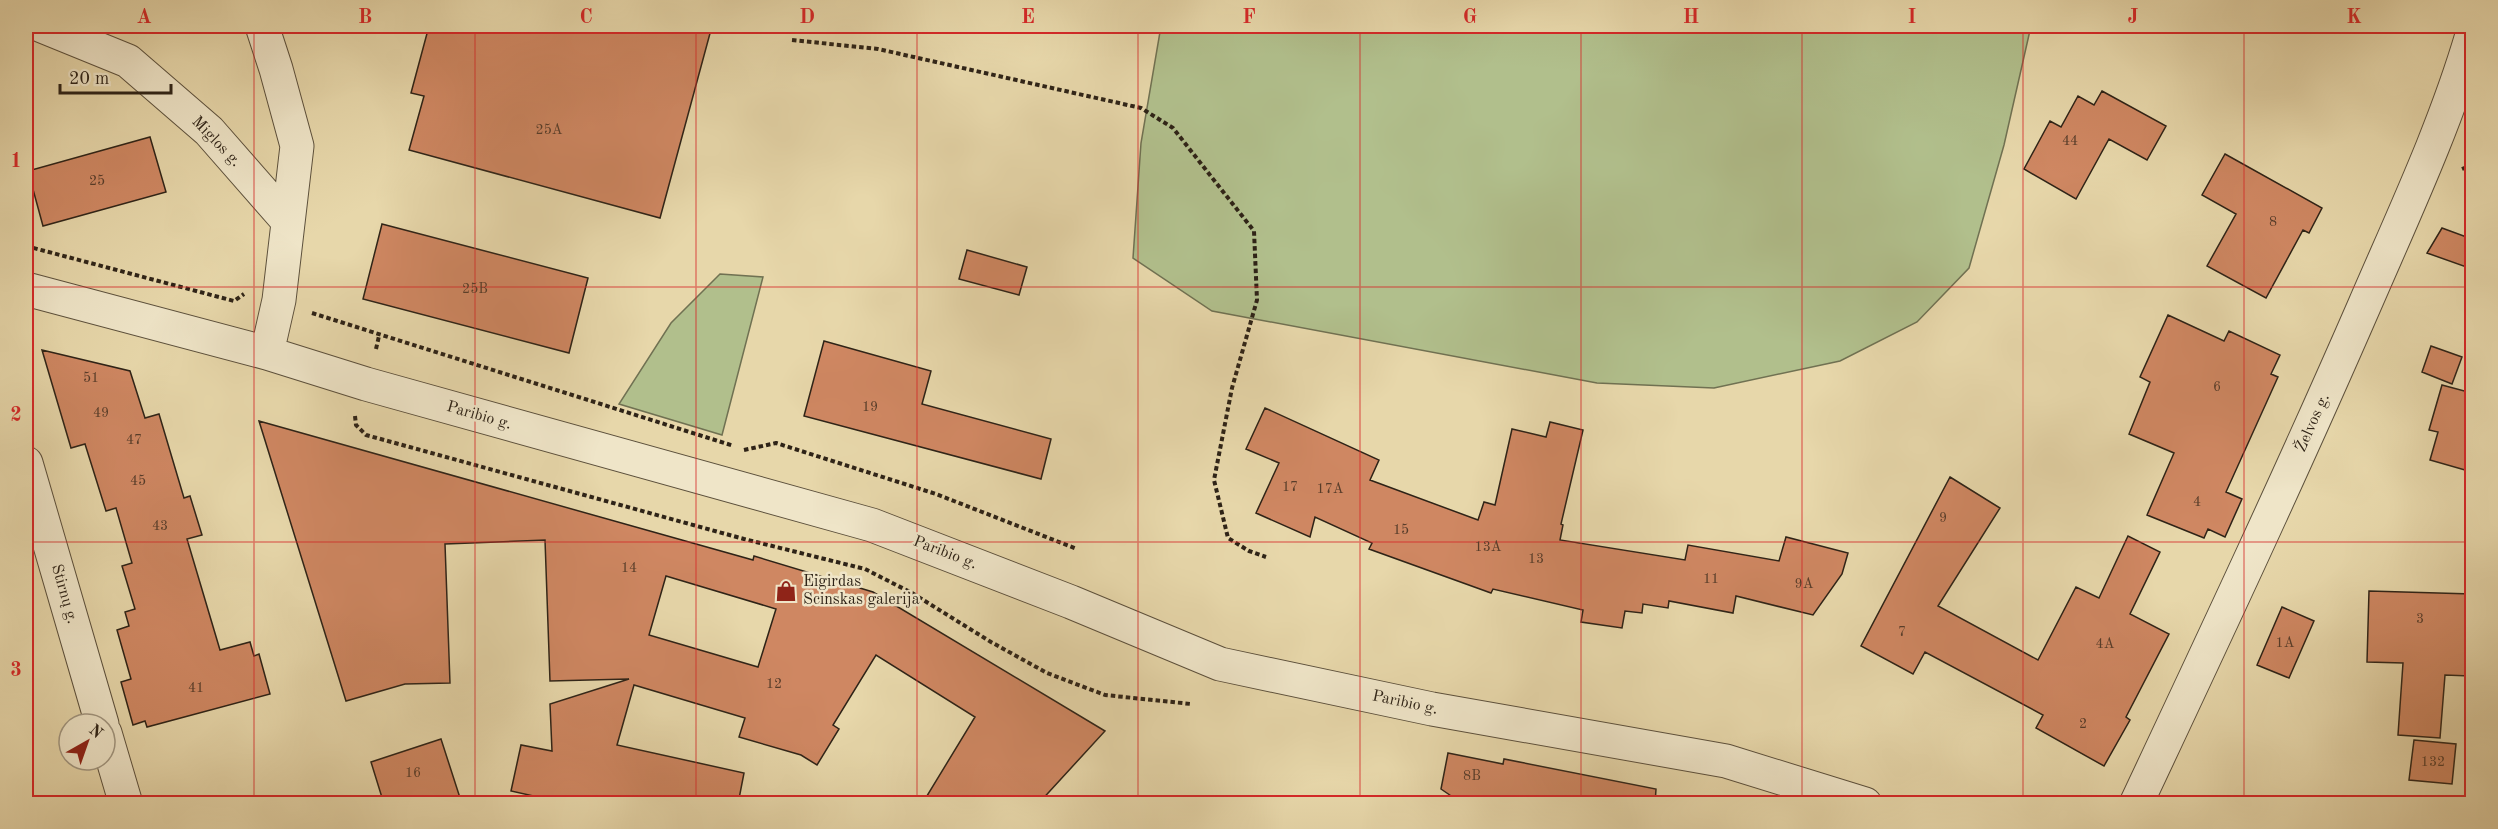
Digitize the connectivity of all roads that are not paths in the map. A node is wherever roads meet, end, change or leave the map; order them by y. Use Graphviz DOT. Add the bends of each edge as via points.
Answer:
graph roads {
  1 [pos="42,26"];
  2 [pos="262,26"];
  3 [pos="2472,34"];
  4 [pos="287,220"];
  5 [pos="26,289"];
  6 [pos="267,353"];
  7 [pos="26,463"];
  8 [pos="99,712"];
  9 [pos="117,772"];
  10 [pos="126,804"];
  11 [pos="1865,804"];
  12 [pos="2136,804"];
  1 -- 4 [label="street, Miglos g." via="128,61 208,131"];
  2 -- 4 [label="street" via="297,146"];
  3 -- 12 [label="street, Želvos g." via="2463,68 2414,192"];
  4 -- 6 [label="street" via="279,300"];
  5 -- 6 [label="street, Paribio g."];
  6 -- 11 [label="street, Paribio g." via="872,525 1220,664 1432,709 1726,761"];
  7 -- 8 [label="street, Stirnų g."];
  9 -- 10 [label="street"];
}
